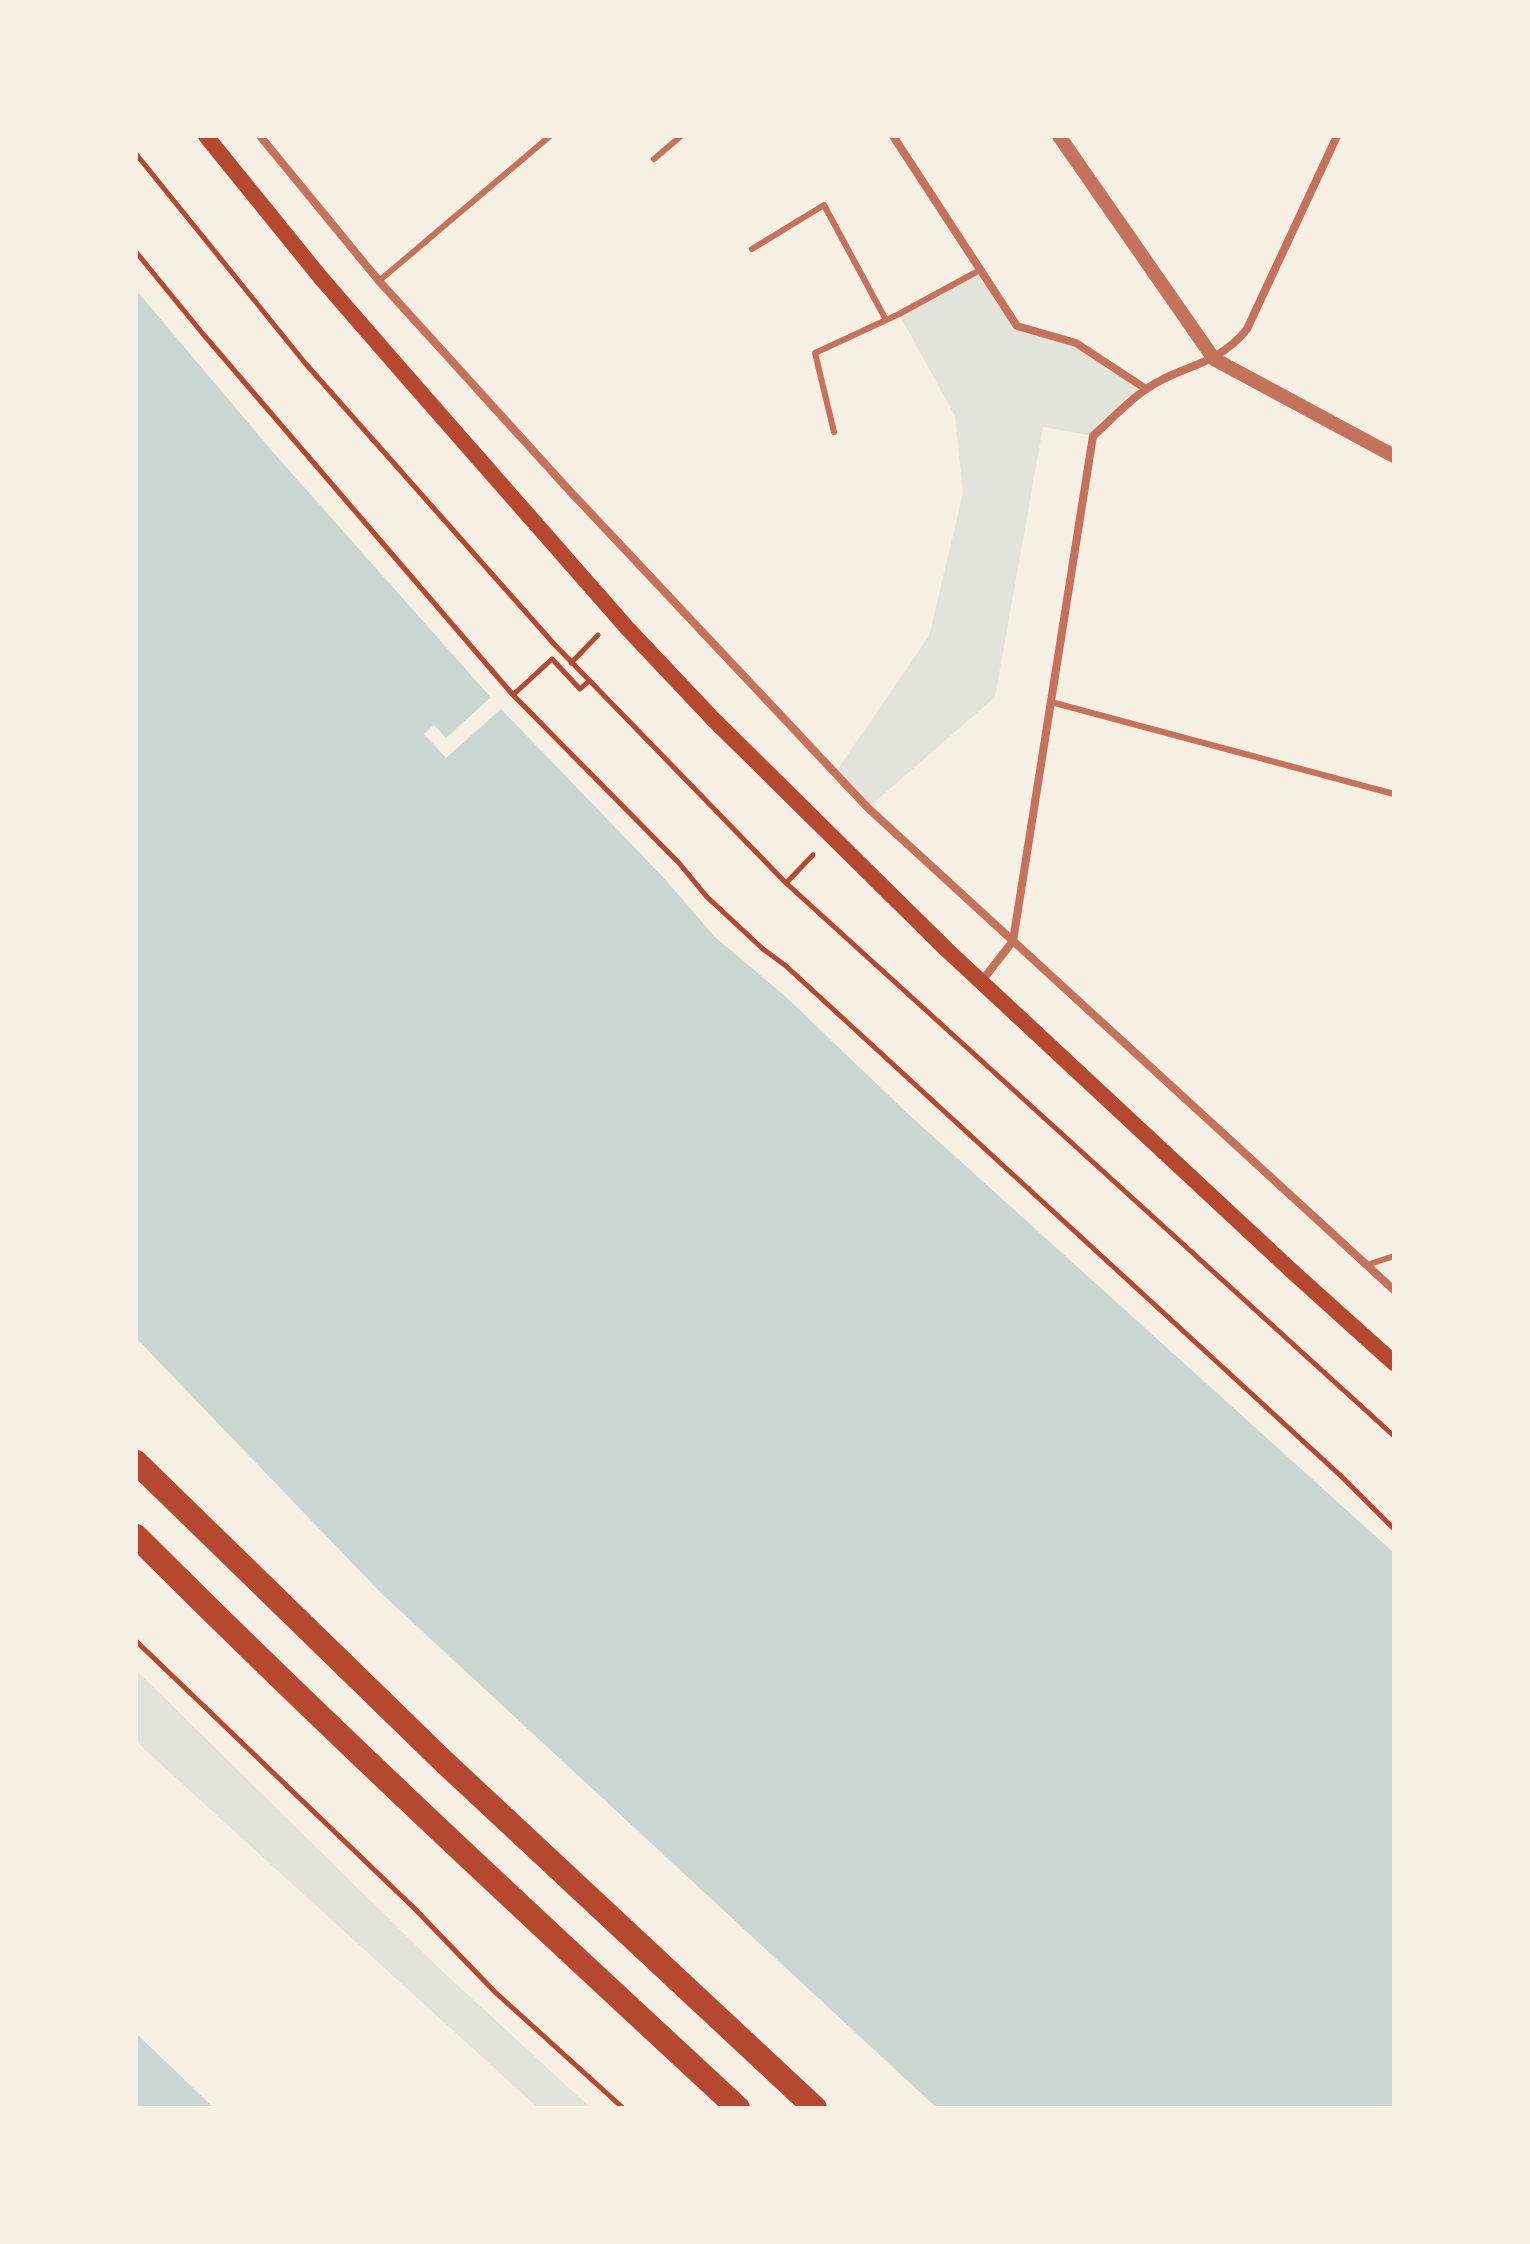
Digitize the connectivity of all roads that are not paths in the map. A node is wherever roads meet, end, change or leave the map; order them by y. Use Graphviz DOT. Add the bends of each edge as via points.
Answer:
graph roads {
  1 [pos="206,136"];
  2 [pos="260,136"];
  3 [pos="550,136"];
  4 [pos="681,136"];
  5 [pos="893,136"];
  6 [pos="1059,136"];
  7 [pos="1337,136"];
  8 [pos="654,159"];
  9 [pos="752,249"];
  10 [pos="980,270"];
  11 [pos="379,281"];
  12 [pos="886,320"];
  13 [pos="1214,359"];
  14 [pos="1146,389"];
  15 [pos="834,432"];
  16 [pos="1394,456"];
  17 [pos="1051,702"];
  18 [pos="1394,794"];
  19 [pos="1013,941"];
  20 [pos="981,982"];
  21 [pos="1394,1256"];
  22 [pos="1367,1265"];
  23 [pos="1394,1290"];
  24 [pos="1394,1363"];
  25 [pos="136,1462"];
  26 [pos="136,1536"];
  27 [pos="738,2108"];
  28 [pos="815,2108"];
  1 -- 20 [label="main road" via="321,278 628,629"];
  2 -- 11 [label="street"];
  3 -- 11 [label="lane"];
  4 -- 8 [label="lane"];
  5 -- 10 [label="street"];
  6 -- 13 [label="street"];
  7 -- 13 [label="street" via="1247,329"];
  9 -- 12 [label="lane" via="824,205"];
  10 -- 12 [label="lane"];
  10 -- 14 [label="street" via="1017,326 1076,343"];
  11 -- 19 [label="street" via="868,808"];
  12 -- 15 [label="lane" via="815,353"];
  13 -- 14 [label="street"];
  13 -- 16 [label="street"];
  14 -- 17 [label="street" via="1093,436"];
  17 -- 18 [label="lane"];
  17 -- 19 [label="street"];
  19 -- 20 [label="street"];
  19 -- 22 [label="street"];
  20 -- 24 [label="main road"];
  21 -- 22 [label="lane"];
  22 -- 23 [label="street"];
  25 -- 28 [label="highway" via="441,1759"];
  26 -- 27 [label="highway" via="470,1860"];
}
